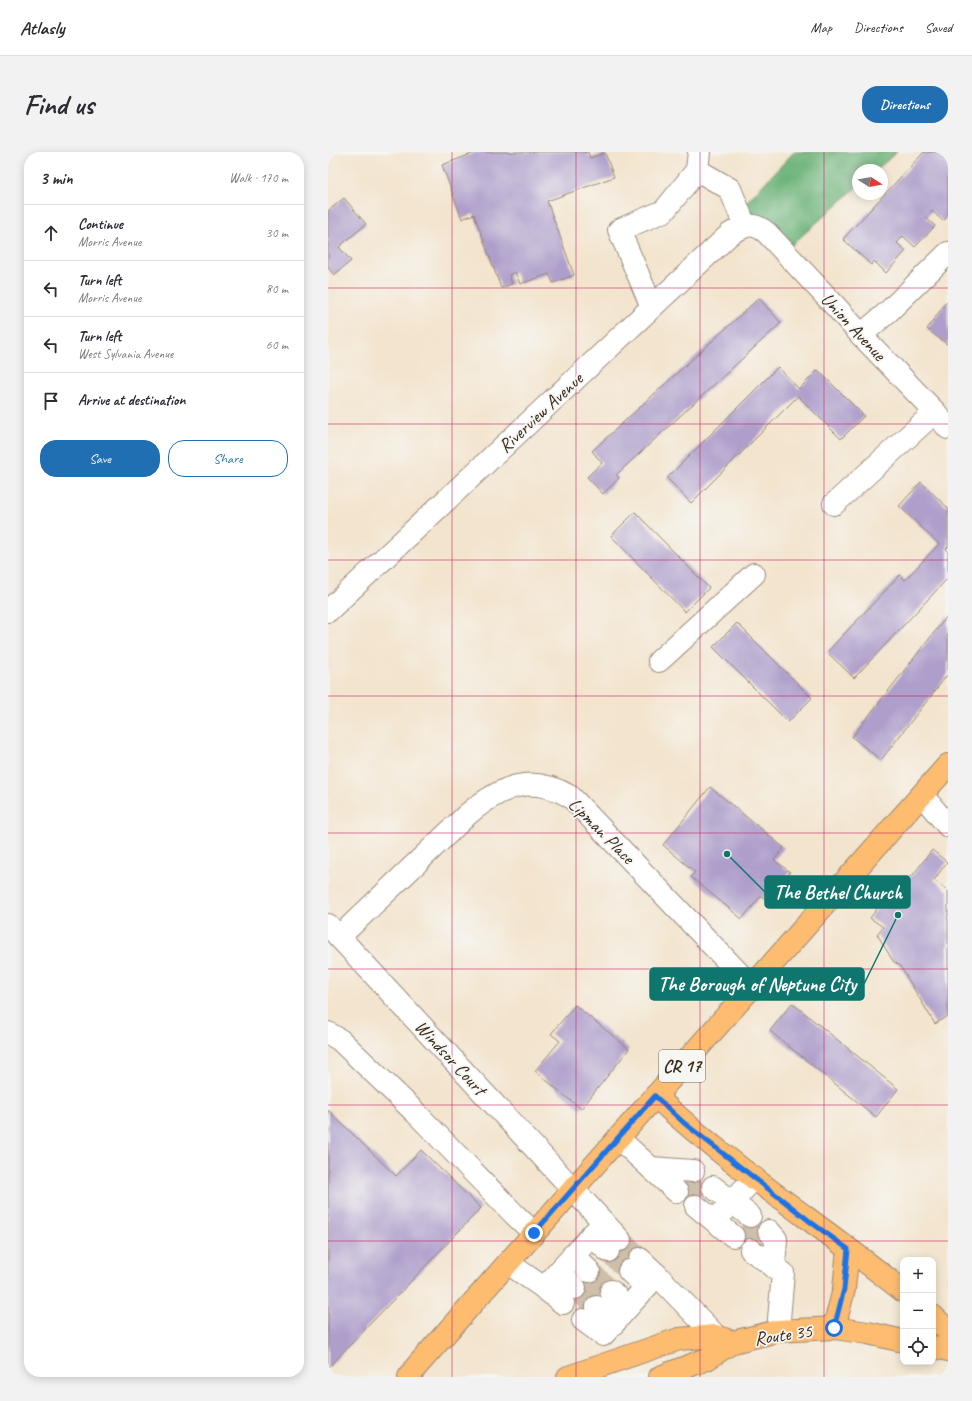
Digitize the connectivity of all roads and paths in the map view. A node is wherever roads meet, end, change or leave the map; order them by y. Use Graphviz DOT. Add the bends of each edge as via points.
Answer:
graph roads {
  1 [pos="698,161"];
  2 [pos="752,226"];
  3 [pos="948,253"];
  4 [pos="652,307"];
  5 [pos="861,335"];
  6 [pos="941,420"];
  7 [pos="834,504"];
  8 [pos="754,574"];
  9 [pos="328,611"];
  10 [pos="659,661"];
  11 [pos="948,765"];
  12 [pos="922,795"];
  13 [pos="948,826"];
  14 [pos="333,931"];
  15 [pos="752,987"];
  16 [pos="328,1033"];
  17 [pos="655,1096"];
  18 [pos="618,1138"];
  19 [pos="675,1176"];
  20 [pos="754,1178"];
  21 [pos="573,1189"];
  22 [pos="704,1197"];
  23 [pos="723,1212"];
  24 [pos="742,1227"];
  25 [pos="597,1229"];
  26 [pos="534,1233"];
  27 [pos="614,1246"];
  28 [pos="766,1248"];
  29 [pos="848,1249"];
  30 [pos="573,1255"];
  31 [pos="508,1263"];
  32 [pos="634,1265"];
  33 [pos="589,1271"];
  34 [pos="551,1280"];
  35 [pos="651,1281"];
  36 [pos="900,1289"];
  37 [pos="569,1296"];
  38 [pos="936,1319"];
  39 [pos="615,1322"];
  40 [pos="834,1328"];
  41 [pos="778,1331"];
  42 [pos="948,1331"];
  43 [pos="725,1339"];
  44 [pos="900,1340"];
  45 [pos="936,1348"];
  46 [pos="948,1350"];
  47 [pos="609,1363"];
  48 [pos="409,1374"];
  49 [pos="568,1377"];
  50 [pos="660,1377"];
  1 -- 2 [label="street" via="730,189"];
  1 -- 4 [label="street" via="664,211 619,230"];
  2 -- 4 [label="street, Riverview Avenue" via="730,234"];
  2 -- 5 [label="street, Union Avenue" via="767,233"];
  3 -- 5 [label="street"];
  4 -- 9 [label="street, Riverview Avenue"];
  5 -- 6 [label="street, Union Avenue"];
  6 -- 7 [label="street"];
  8 -- 10 [label="street"];
  11 -- 12 [label="main road, CR 17"];
  12 -- 13 [label="street"];
  12 -- 15 [label="main road, CR 17"];
  14 -- 15 [label="street, Lipman Place" via="482,802 515,786 530,784 554,788 571,797"];
  14 -- 21 [label="street, Windsor Court"];
  15 -- 17 [label="main road, CR 17"];
  16 -- 26 [label="street" via="340,1040 416,1113"];
  17 -- 18 [label="main road, CR 17"];
  17 -- 20 [label="main road" via="684,1123"];
  18 -- 19 [label="street"];
  18 -- 21 [label="main road, CR 17"];
  20 -- 23 [label="street"];
  20 -- 29 [label="main road"];
  21 -- 25 [label="street, Windsor Court"];
  21 -- 26 [label="main road, CR 17"];
  22 -- 23 [label="street"];
  23 -- 24 [label="street"];
  25 -- 27 [label="street, Windsor Court"];
  25 -- 30 [label="street"];
  26 -- 31 [label="main road, CR 17"];
  28 -- 41 [label="street" via="783,1273"];
  29 -- 36 [label="main road"];
  29 -- 40 [label="main road" via="844,1289"];
  30 -- 33 [label="street"];
  30 -- 34 [label="street"];
  31 -- 34 [label="street"];
  31 -- 48 [label="main road, CR 17"];
  32 -- 35 [label="street"];
  34 -- 37 [label="street"];
  35 -- 39 [label="street"];
  35 -- 43 [label="street"];
  38 -- 42 [label="main road"];
  39 -- 39 [label="street" via="597,1306"];
  39 -- 47 [label="street"];
  40 -- 41 [label="main road, Route 35"];
  40 -- 44 [label="main road, Route 35"];
  41 -- 43 [label="main road, Route 35"];
  43 -- 47 [label="main road" via="679,1339"];
  43 -- 50 [label="main road" via="707,1359"];
  45 -- 46 [label="main road"];
  47 -- 49 [label="main road"];
}
